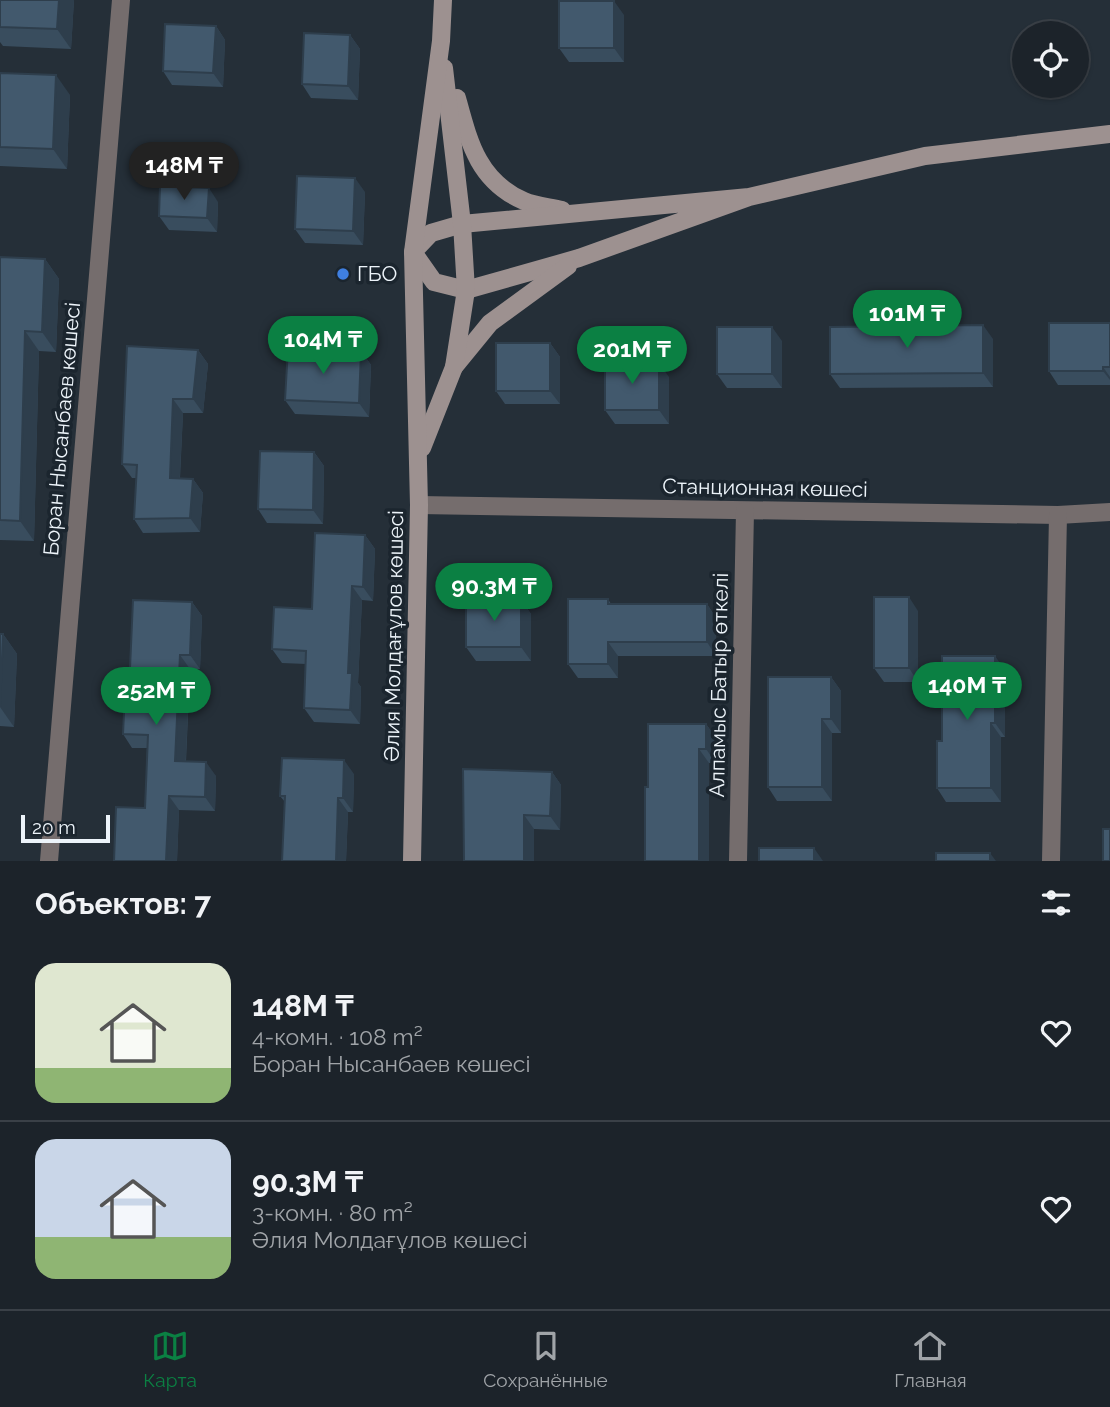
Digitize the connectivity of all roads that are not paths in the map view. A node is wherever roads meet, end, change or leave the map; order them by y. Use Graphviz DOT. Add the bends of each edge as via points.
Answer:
graph roads {
  1 [pos="121,0"];
  2 [pos="443,0"];
  3 [pos="441,41"];
  4 [pos="1110,134"];
  5 [pos="750,197"];
  6 [pos="577,214"];
  7 [pos="462,224"];
  8 [pos="412,252"];
  9 [pos="579,258"];
  10 [pos="466,290"];
  11 [pos="454,367"];
  12 [pos="419,455"];
  13 [pos="419,505"];
  14 [pos="745,511"];
  15 [pos="1110,512"];
  16 [pos="1058,515"];
  17 [pos="49,861"];
  18 [pos="412,861"];
  19 [pos="738,861"];
  20 [pos="1051,861"];
  1 -- 17 [label="street, Боран Нысанбаев көшесі"];
  2 -- 3 [label="main road, Әлия Молдағұлов көшесі"];
  3 -- 6 [label="main road" via="470,149 495,184 525,201"];
  3 -- 7 [label="main road, Әлия Молдағұлов көшесі"];
  3 -- 8 [label="main road, Әлия Молдағұлов көшесі"];
  4 -- 5 [label="main road" via="925,156"];
  5 -- 6 [label="main road"];
  5 -- 9 [label="main road"];
  6 -- 7 [label="main road"];
  7 -- 8 [label="main road" via="432,233"];
  7 -- 10 [label="main road, Әлия Молдағұлов көшесі"];
  8 -- 10 [label="main road" via="433,282"];
  8 -- 12 [label="main road, Әлия Молдағұлов көшесі"];
  9 -- 10 [label="main road"];
  9 -- 11 [label="main road" via="490,324"];
  10 -- 11 [label="main road, Әлия Молдағұлов көшесі"];
  11 -- 12 [label="main road, Әлия Молдағұлов көшесі"];
  12 -- 13 [label="main road, Әлия Молдағұлов көшесі"];
  13 -- 14 [label="street, Станционная көшесі"];
  13 -- 18 [label="main road, Әлия Молдағұлов көшесі"];
  14 -- 16 [label="street, Станционная көшесі"];
  14 -- 19 [label="street, Алпамыс Батыр өткелі"];
  15 -- 16 [label="street, Станционная көшесі"];
  16 -- 20 [label="street"];
}
